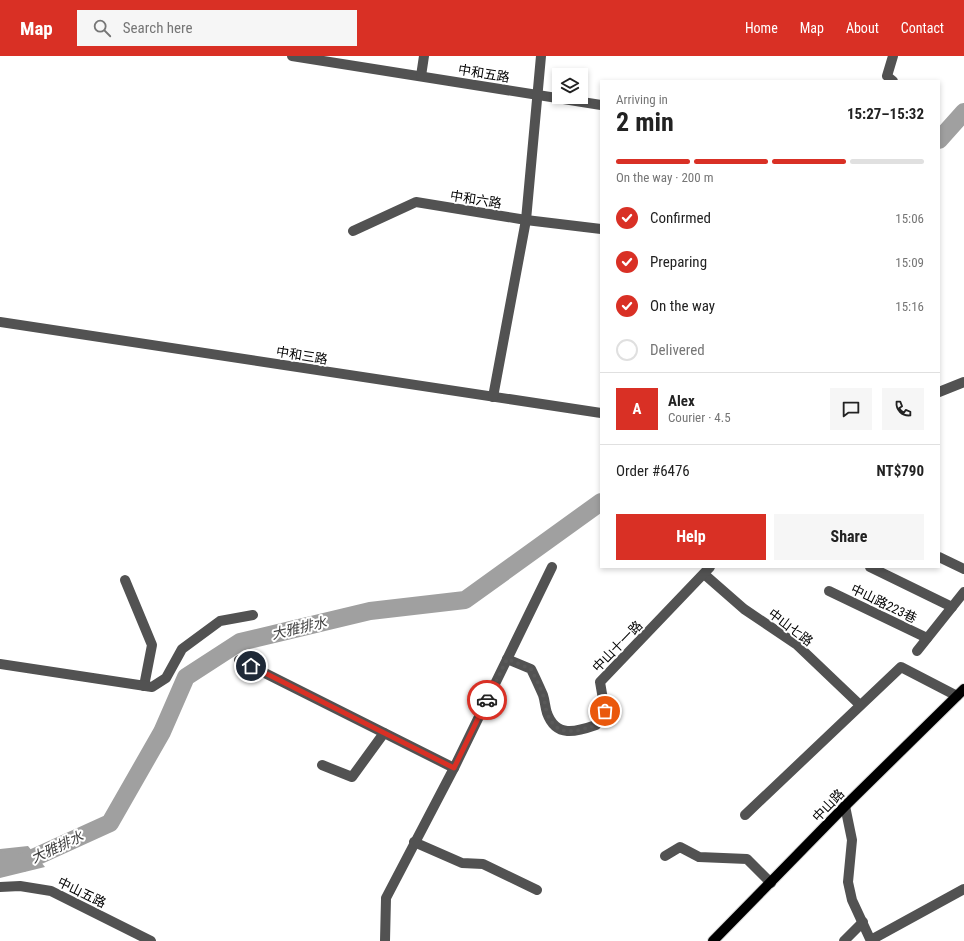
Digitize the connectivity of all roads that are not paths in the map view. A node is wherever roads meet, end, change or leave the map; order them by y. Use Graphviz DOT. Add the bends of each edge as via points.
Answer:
graph roads {
  1 [pos="292,56"];
  2 [pos="424,56"];
  3 [pos="541,56"];
  4 [pos="893,56"];
  5 [pos="421,76"];
  6 [pos="892,80"];
  7 [pos="537,95"];
  8 [pos="600,105"];
  9 [pos="526,220"];
  10 [pos="600,229"];
  11 [pos="352,231"];
  12 [pos="0,322"];
  13 [pos="964,382"];
  14 [pos="940,392"];
  15 [pos="493,397"];
  16 [pos="600,413"];
  17 [pos="940,557"];
  18 [pos="552,567"];
  19 [pos="872,568"];
  20 [pos="964,569"];
  21 [pos="707,570"];
  22 [pos="125,580"];
  23 [pos="829,591"];
  24 [pos="964,592"];
  25 [pos="952,607"];
  26 [pos="253,615"];
  27 [pos="927,638"];
  28 [pos="917,651"];
  29 [pos="507,659"];
  30 [pos="239,660"];
  31 [pos="0,664"];
  32 [pos="144,686"];
  33 [pos="961,692"];
  34 [pos="860,705"];
  35 [pos="384,733"];
  36 [pos="322,765"];
  37 [pos="454,768"];
  38 [pos="844,806"];
  39 [pos="745,815"];
  40 [pos="414,842"];
  41 [pos="665,856"];
  42 [pos="771,883"];
  43 [pos="0,887"];
  44 [pos="964,889"];
  45 [pos="537,890"];
  46 [pos="863,922"];
  47 [pos="148,940"];
  48 [pos="871,940"];
  49 [pos="385,941"];
  50 [pos="713,941"];
  51 [pos="844,941"];
  1 -- 5 [label="street, 中和五路"];
  2 -- 5 [label="street"];
  3 -- 7 [label="street"];
  4 -- 6 [label="street" via="887,76"];
  5 -- 7 [label="street, 中和五路"];
  7 -- 8 [label="street, 中和五路"];
  7 -- 9 [label="street"];
  9 -- 10 [label="street, 中和六路"];
  9 -- 11 [label="street, 中和六路" via="416,202"];
  9 -- 15 [label="street"];
  12 -- 15 [label="street, 中和三路"];
  13 -- 14 [label="street"];
  15 -- 16 [label="street, 中和三路"];
  17 -- 20 [label="street"];
  18 -- 29 [label="street"];
  19 -- 25 [label="street, 中山路223巷"];
  21 -- 29 [label="street, 中山十一路" via="600,682 605,711 596,725 581,730 564,731 555,727 547,714 543,695 531,669"];
  21 -- 34 [label="street, 中山七路" via="744,609 796,644"];
  22 -- 32 [label="street" via="152,645"];
  23 -- 27 [label="street, 中山路223巷"];
  24 -- 25 [label="street, 中山路223巷"];
  25 -- 27 [label="street, 中山路223巷"];
  26 -- 32 [label="street" via="220,620 182,649 166,678 152,687"];
  27 -- 28 [label="street, 中山路223巷"];
  29 -- 37 [label="street"];
  30 -- 35 [label="street"];
  31 -- 32 [label="street"];
  33 -- 34 [label="street" via="901,667"];
  33 -- 38 [label="main road, 中山路"];
  34 -- 39 [label="street"];
  35 -- 36 [label="street" via="352,777"];
  35 -- 37 [label="street"];
  37 -- 40 [label="street"];
  38 -- 42 [label="main road, 中山路"];
  38 -- 46 [label="street" via="852,840 848,882 852,900"];
  40 -- 45 [label="street" via="462,863 483,864"];
  40 -- 49 [label="street" via="386,898"];
  41 -- 42 [label="street" via="680,847 699,857 747,859"];
  42 -- 50 [label="main road, 中山路"];
  43 -- 47 [label="street, 中山五路" via="20,886 51,891"];
  44 -- 48 [label="street"];
  46 -- 48 [label="street"];
  46 -- 51 [label="street"];
}
